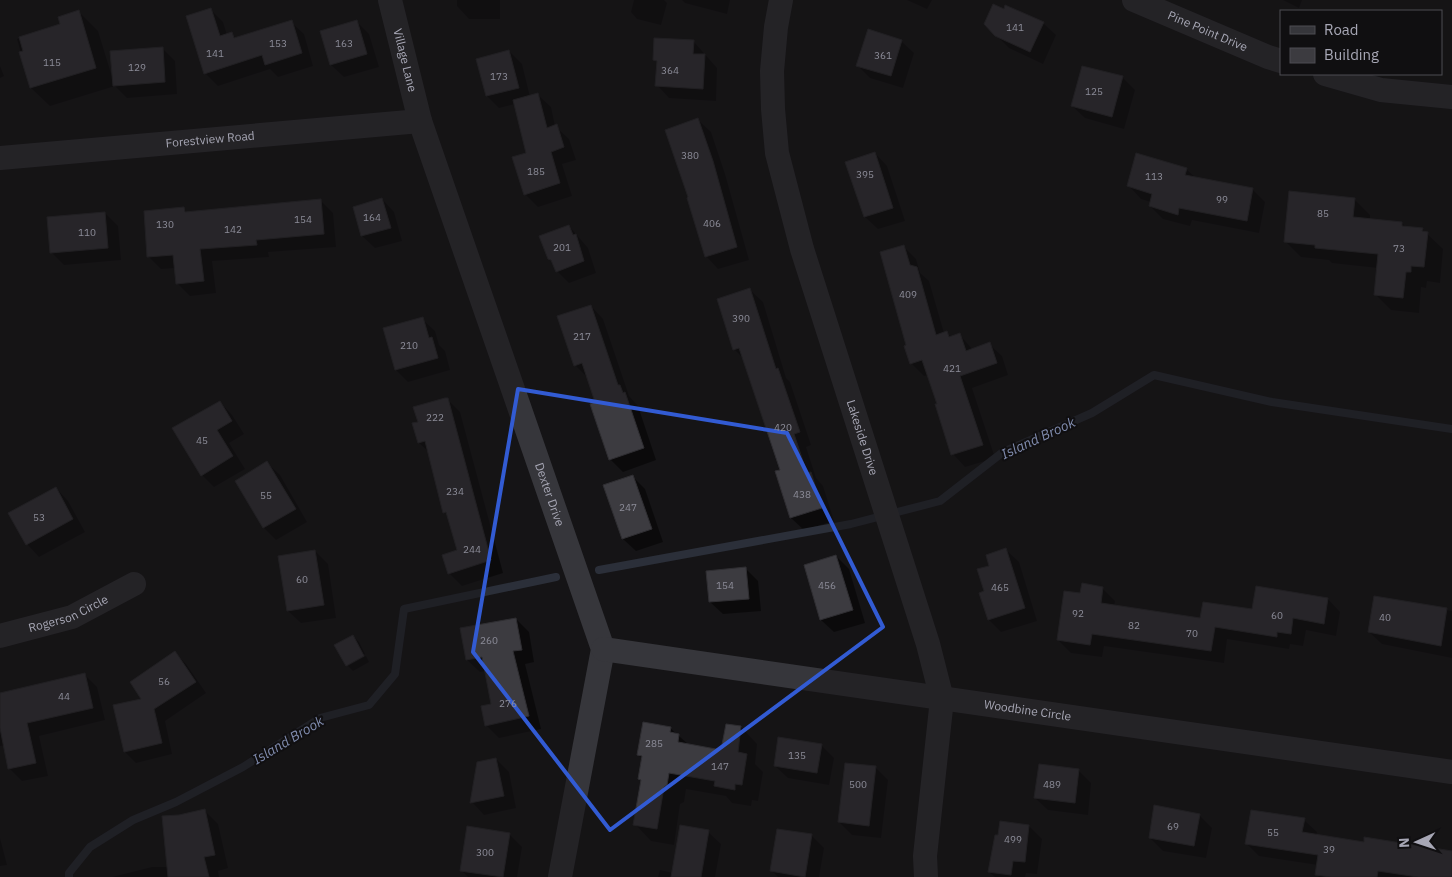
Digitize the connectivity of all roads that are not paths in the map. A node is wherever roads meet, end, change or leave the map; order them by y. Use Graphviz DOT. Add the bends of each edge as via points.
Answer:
graph roads {
  1 [pos="390,0"];
  2 [pos="781,0"];
  3 [pos="1134,0"];
  4 [pos="1280,60"];
  5 [pos="1328,75"];
  6 [pos="1452,97"];
  7 [pos="420,121"];
  8 [pos="0,158"];
  9 [pos="134,584"];
  10 [pos="0,636"];
  11 [pos="603,649"];
  12 [pos="942,699"];
  13 [pos="1452,772"];
  14 [pos="560,877"];
  15 [pos="926,877"];
  1 -- 7 [label="street, Village Lane"];
  2 -- 12 [label="street, Lakeside Drive" via="772,70 777,153 802,249 928,644"];
  3 -- 4 [label="street, Pine Point Drive"];
  5 -- 6 [label="street" via="1381,90"];
  7 -- 8 [label="street, Forestview Road"];
  7 -- 11 [label="street, Dexter Drive"];
  9 -- 10 [label="street, Rogerson Circle" via="72,616"];
  11 -- 12 [label="street, Woodbine Circle"];
  11 -- 14 [label="street, Dexter Drive"];
  12 -- 13 [label="street, Woodbine Circle"];
  12 -- 15 [label="street, Lakeside Drive" via="925,856"];
}
